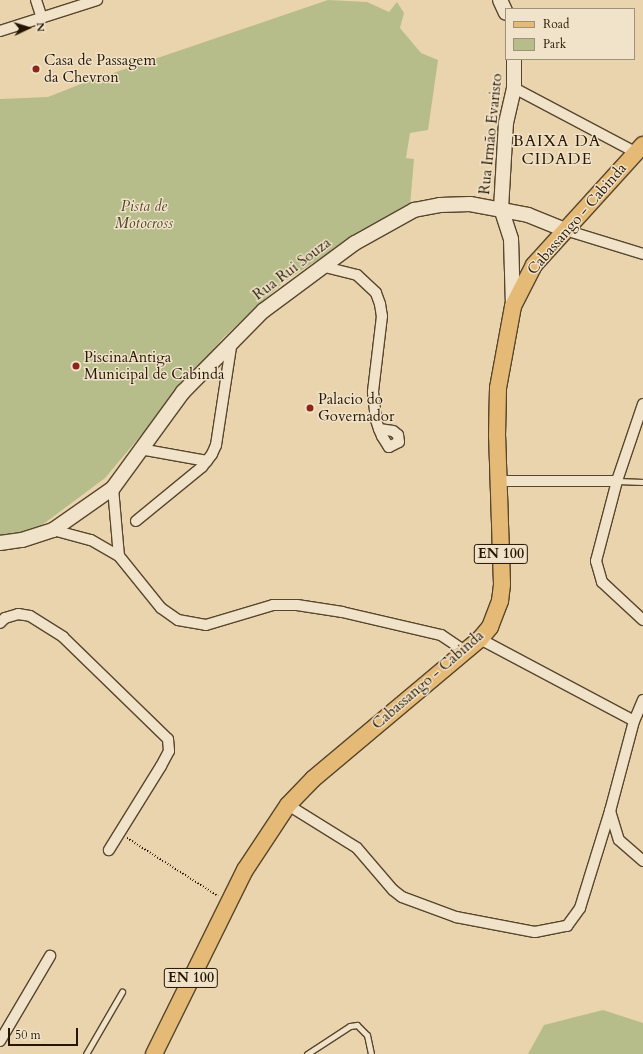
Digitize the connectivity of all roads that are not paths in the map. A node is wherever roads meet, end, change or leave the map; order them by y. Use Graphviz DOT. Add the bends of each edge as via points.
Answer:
graph roads {
  1 [pos="36,0"];
  2 [pos="97,0"];
  3 [pos="500,0"];
  4 [pos="505,10"];
  5 [pos="42,18"];
  6 [pos="0,31"];
  7 [pos="514,60"];
  8 [pos="514,88"];
  9 [pos="639,149"];
  10 [pos="501,209"];
  11 [pos="565,230"];
  12 [pos="512,254"];
  13 [pos="643,254"];
  14 [pos="534,265"];
  15 [pos="325,267"];
  16 [pos="513,306"];
  17 [pos="232,341"];
  18 [pos="643,404"];
  19 [pos="379,429"];
  20 [pos="140,449"];
  21 [pos="207,461"];
  22 [pos="498,481"];
  23 [pos="617,481"];
  24 [pos="643,482"];
  25 [pos="113,488"];
  26 [pos="136,521"];
  27 [pos="53,530"];
  28 [pos="0,543"];
  29 [pos="119,556"];
  30 [pos="643,620"];
  31 [pos="0,623"];
  32 [pos="480,639"];
  33 [pos="466,651"];
  34 [pos="643,700"];
  35 [pos="634,721"];
  36 [pos="288,805"];
  37 [pos="610,811"];
  38 [pos="109,850"];
  39 [pos="643,861"];
  40 [pos="50,956"];
  41 [pos="122,992"];
  42 [pos="0,1041"];
  43 [pos="86,1054"];
  44 [pos="154,1054"];
  45 [pos="306,1054"];
  46 [pos="371,1054"];
  1 -- 5 [label="street"];
  2 -- 5 [label="street"];
  3 -- 4 [label="street"];
  5 -- 6 [label="street"];
  7 -- 8 [label="street, Rua Irmão Evaristo"];
  8 -- 9 [label="street"];
  8 -- 10 [label="street, Rua Irmão Evaristo" via="506,123"];
  9 -- 11 [label="main road, Cabassango - Cabinda / EN 100"];
  10 -- 11 [label="street, Rua Rui Souza" via="539,218"];
  10 -- 12 [label="street, Rua Irmão Evaristo" via="508,226"];
  10 -- 15 [label="street, Rua Rui Souza" via="470,204 440,205 414,210 355,243"];
  11 -- 13 [label="street"];
  11 -- 14 [label="main road, Cabassango - Cabinda / EN 100"];
  12 -- 14 [label="street" via="522,263"];
  12 -- 16 [label="street, Rua Irmão Evaristo"];
  14 -- 16 [label="main road, Cabassango - Cabinda / EN 100" via="525,278"];
  15 -- 17 [label="street, Rua Rui Souza" via="287,291"];
  15 -- 19 [label="street" via="357,275 376,292 382,316 373,392"];
  16 -- 22 [label="main road, Cabassango - Cabinda / EN 100" via="502,352 498,388"];
  17 -- 20 [label="street, Rua Rui Souza" via="183,392"];
  17 -- 21 [label="street" via="216,445"];
  18 -- 23 [label="street"];
  20 -- 21 [label="street"];
  20 -- 25 [label="street, Rua Rui Souza"];
  21 -- 26 [label="street"];
  22 -- 23 [label="street"];
  22 -- 32 [label="main road, Cabassango - Cabinda / EN 100" via="500,601 490,627"];
  23 -- 24 [label="lane"];
  23 -- 30 [label="street" via="596,561 597,572 602,582"];
  25 -- 27 [label="street, Rua Rui Souza"];
  25 -- 29 [label="street"];
  27 -- 28 [label="street, Rua Rui Souza" via="22,540"];
  27 -- 29 [label="street" via="91,540"];
  29 -- 33 [label="street" via="161,608 178,620 193,625 225,621 272,605 297,605 342,612 441,635"];
  31 -- 38 [label="street" via="18,614 30,616 63,637 168,740 169,750 161,766"];
  32 -- 33 [label="main road, Cabassango - Cabinda / EN 100"];
  32 -- 35 [label="street"];
  33 -- 36 [label="main road, Cabassango - Cabinda / EN 100" via="313,779"];
  34 -- 35 [label="street"];
  35 -- 37 [label="street"];
  36 -- 37 [label="street" via="357,848 392,890 402,897 456,918 535,932 567,926 580,908"];
  36 -- 44 [label="main road, Cabassango - Cabinda / EN 100" via="264,839 228,903"];
  37 -- 39 [label="street" via="619,840"];
  40 -- 42 [label="street"];
  41 -- 43 [label="lane"];
  45 -- 46 [label="lane" via="350,1026 358,1025 367,1036"];
}
